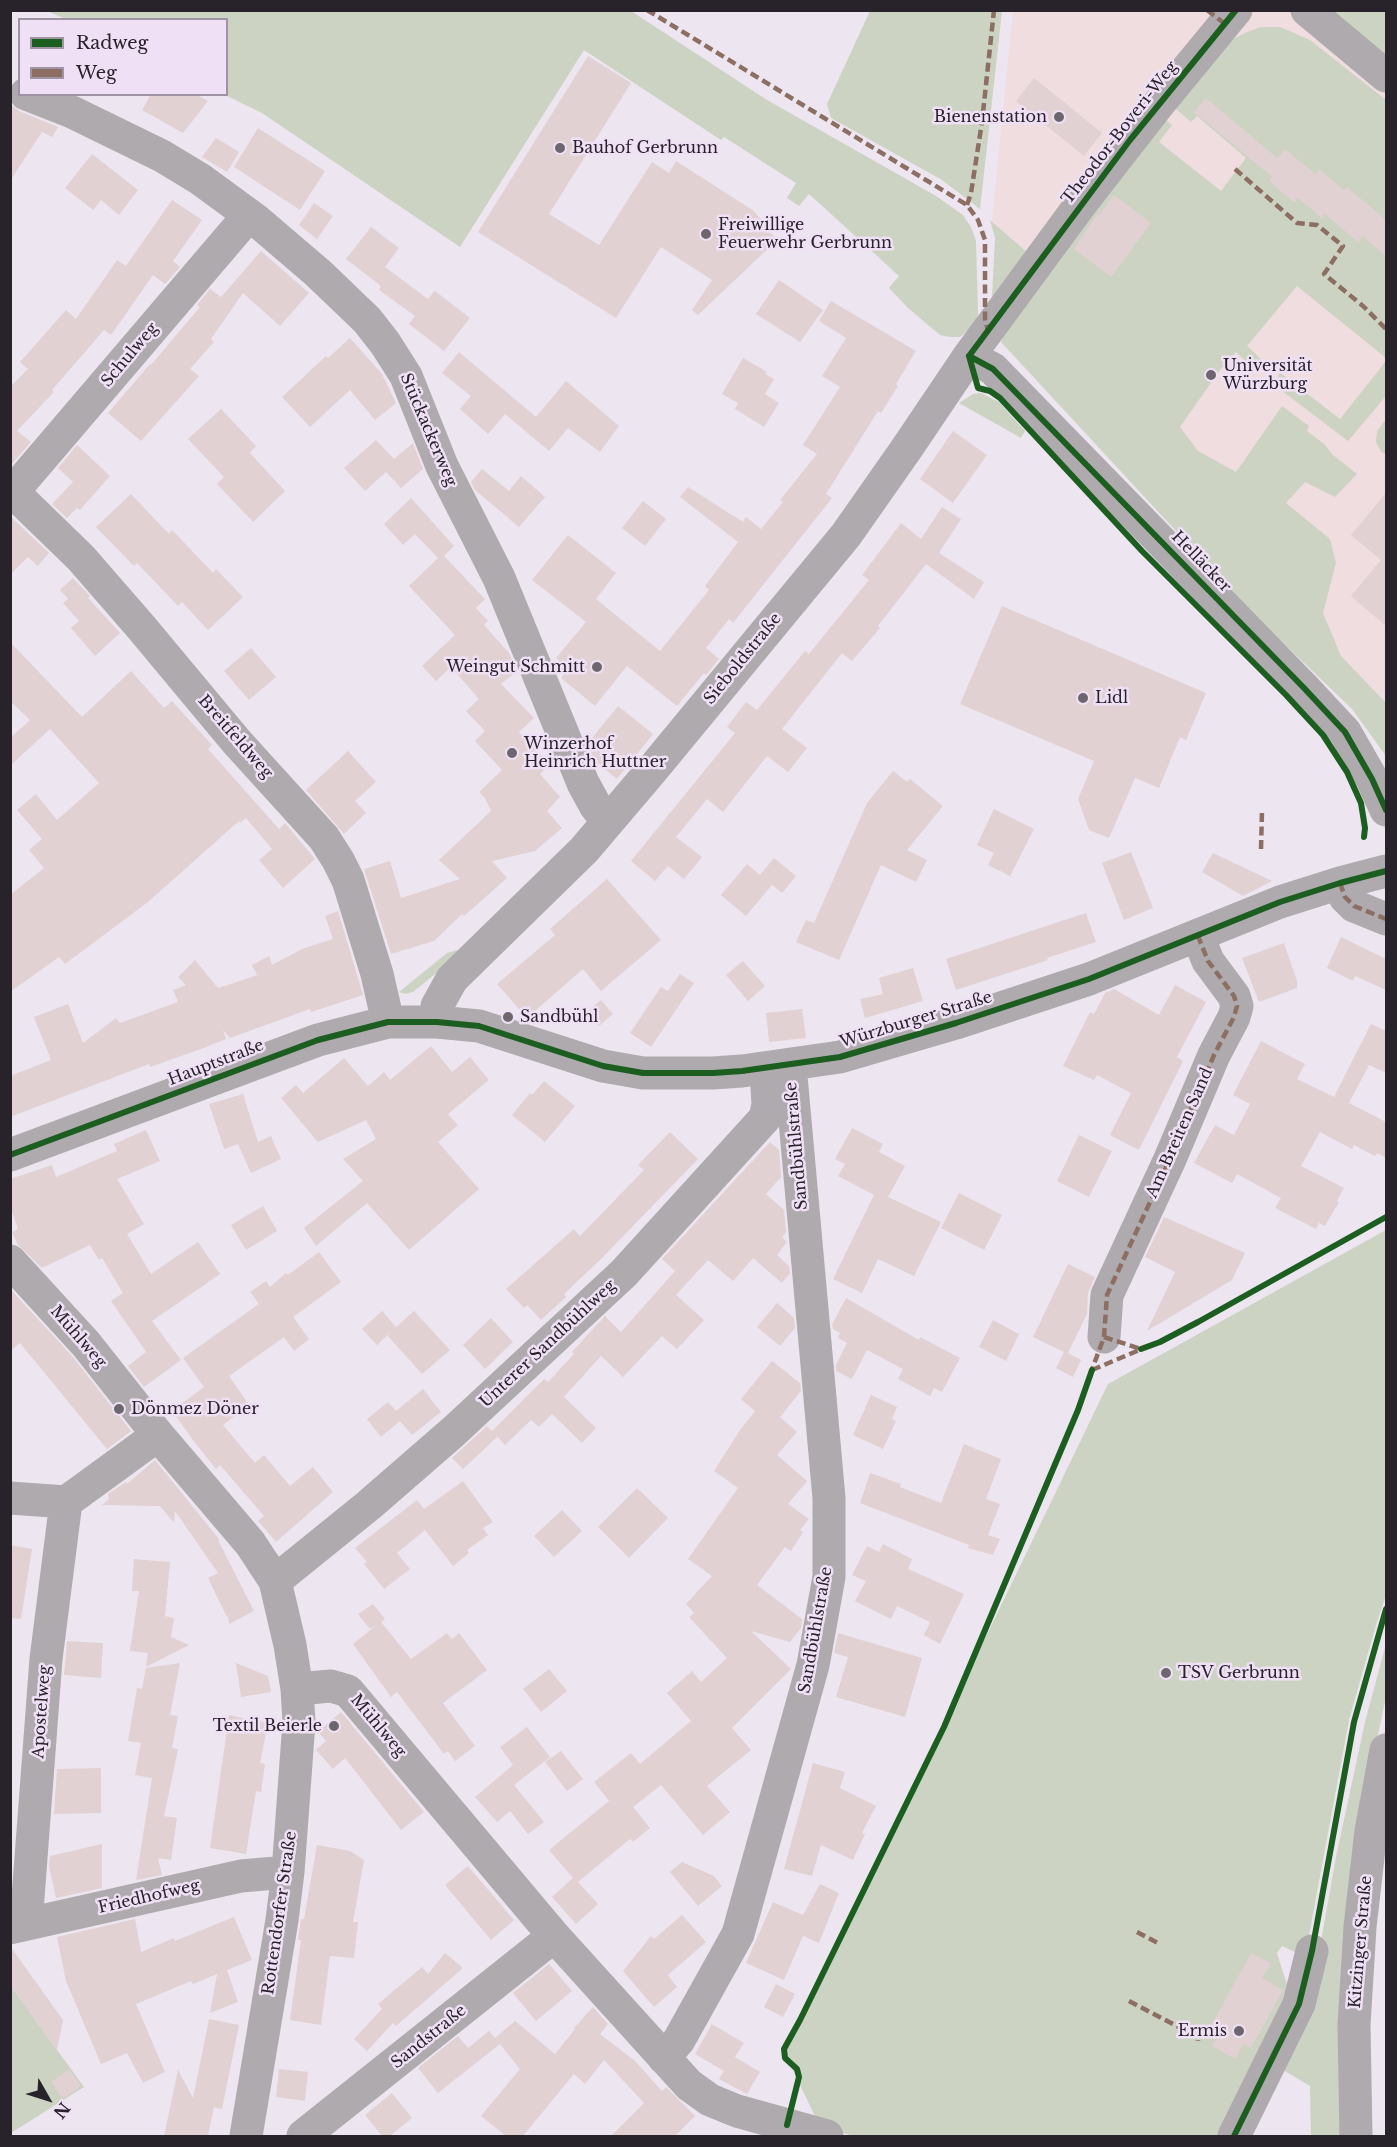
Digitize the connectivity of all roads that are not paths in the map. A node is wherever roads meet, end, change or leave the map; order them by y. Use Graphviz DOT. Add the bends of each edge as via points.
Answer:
graph roads {
  1 [pos="1236,10"];
  2 [pos="1307,10"];
  3 [pos="1386,76"];
  4 [pos="31,96"];
  5 [pos="249,215"];
  6 [pos="1029,274"];
  7 [pos="969,356"];
  8 [pos="12,494"];
  9 [pos="1386,810"];
  10 [pos="607,821"];
  11 [pos="1386,871"];
  12 [pos="1340,883"];
  13 [pos="1386,919"];
  14 [pos="1198,936"];
  15 [pos="388,1022"];
  16 [pos="437,1022"];
  17 [pos="778,1067"];
  18 [pos="10,1155"];
  19 [pos="10,1261"];
  20 [pos="1104,1337"];
  21 [pos="158,1435"];
  22 [pos="10,1498"];
  23 [pos="66,1502"];
  24 [pos="274,1581"];
  25 [pos="297,1689"];
  26 [pos="1386,1750"];
  27 [pos="288,1872"];
  28 [pos="18,1926"];
  29 [pos="554,1936"];
  30 [pos="1312,1950"];
  31 [pos="664,2058"];
  32 [pos="246,2136"];
  33 [pos="303,2136"];
  34 [pos="827,2136"];
  35 [pos="1234,2136"];
  36 [pos="1356,2136"];
  1 -- 6 [label="street, Theodor-Boveri-Weg"];
  2 -- 3 [label="street"];
  4 -- 5 [label="street, Stückackerweg" via="162,156"];
  5 -- 8 [label="street, Schulweg"];
  5 -- 10 [label="street, Stückackerweg" via="367,320 406,376 442,466 499,579 583,783"];
  6 -- 7 [label="street, Sieboldstraße"];
  7 -- 9 [label="street, Helläcker" via="993,369 1304,688 1344,732"];
  7 -- 10 [label="street, Sieboldstraße" via="846,534"];
  8 -- 15 [label="street, Breitfeldweg" via="81,558 324,838 348,880"];
  10 -- 16 [label="street, Sieboldstraße" via="584,850 452,979 437,1006"];
  11 -- 12 [label="street, Würzburger Straße"];
  12 -- 13 [label="street" via="1345,897 1354,906"];
  12 -- 14 [label="street, Würzburger Straße"];
  14 -- 17 [label="street, Würzburger Straße" via="1089,979 956,1023 840,1057"];
  14 -- 20 [label="street, Am Breiten Sand" via="1208,961 1234,996 1234,1017 1107,1295"];
  15 -- 16 [label="street, Hauptstraße"];
  15 -- 18 [label="street, Hauptstraße" via="318,1040"];
  16 -- 17 [label="street, Würzburger Straße" via="479,1026 603,1066 636,1072 713,1073"];
  17 -- 24 [label="street, Unterer Sandbühlweg" via="765,1118 624,1273 453,1432"];
  17 -- 31 [label="street, Sandbühlstraße" via="829,1498 829,1576 813,1665 738,1934 679,2040"];
  19 -- 21 [label="street, Mühlweg" via="86,1344"];
  21 -- 23 [label="street"];
  21 -- 24 [label="street, Mühlweg" via="250,1543"];
  22 -- 23 [label="street"];
  23 -- 28 [label="street, Apostelweg"];
  24 -- 25 [label="street, Mühlweg" via="291,1645"];
  25 -- 27 [label="street, Rottendorfer Straße" via="299,1722"];
  25 -- 29 [label="street, Mühlweg" via="331,1686 348,1691"];
  26 -- 36 [label="street, Kitzinger Straße" via="1371,1831 1360,1927 1354,2025"];
  27 -- 28 [label="street, Friedhofweg" via="242,1876"];
  27 -- 32 [label="street, Rottendorfer Straße"];
  29 -- 31 [label="street, Mühlweg"];
  29 -- 33 [label="street, Sandstraße"];
  30 -- 35 [label="street" via="1299,2004"];
  31 -- 34 [label="street, Mühlweg" via="689,2085 710,2100"];
}
